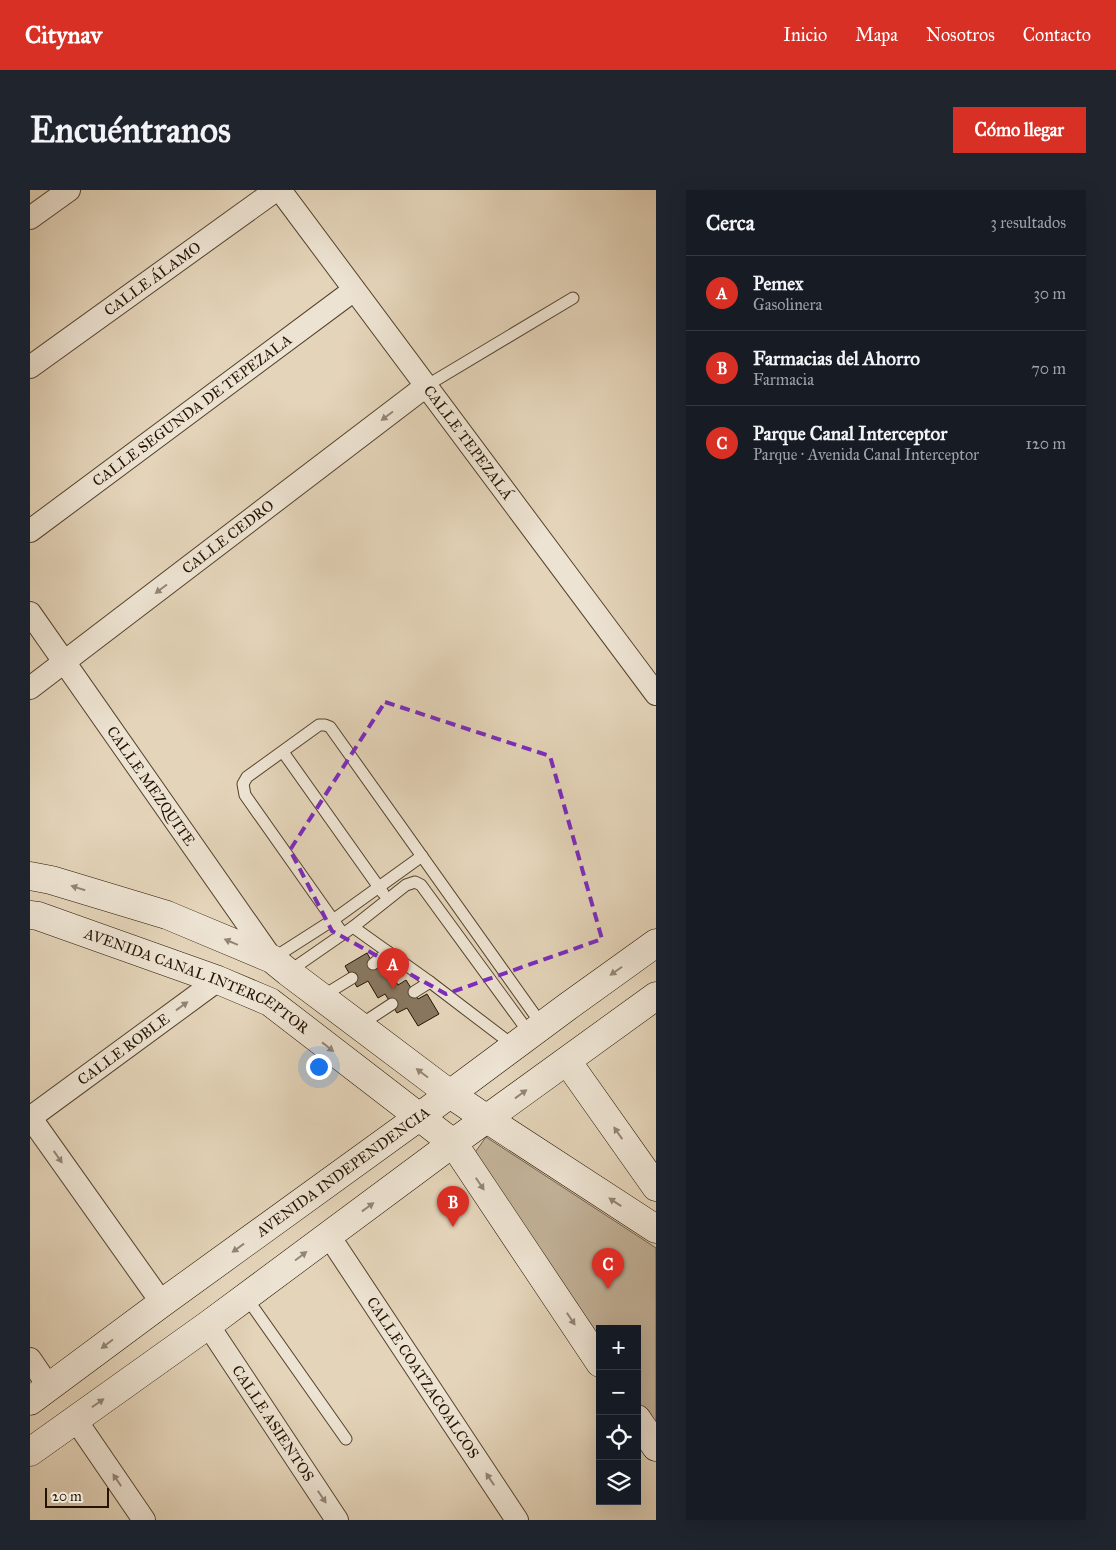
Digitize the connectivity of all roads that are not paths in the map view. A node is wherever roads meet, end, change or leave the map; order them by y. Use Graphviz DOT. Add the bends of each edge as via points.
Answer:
graph roads {
  1 [pos="69,190"];
  2 [pos="278,190"];
  3 [pos="30,218"];
  4 [pos="354,290"];
  5 [pos="574,298"];
  6 [pos="30,367"];
  7 [pos="426,386"];
  8 [pos="30,531"];
  9 [pos="30,613"];
  10 [pos="65,662"];
  11 [pos="30,688"];
  12 [pos="656,694"];
  13 [pos="283,752"];
  14 [pos="422,856"];
  15 [pos="30,876"];
  16 [pos="379,887"];
  17 [pos="388,900"];
  18 [pos="30,915"];
  19 [pos="333,920"];
  20 [pos="348,930"];
  21 [pos="656,943"];
  22 [pos="388,952"];
  23 [pos="373,964"];
  24 [pos="280,965"];
  25 [pos="352,978"];
  26 [pos="218,980"];
  27 [pos="430,982"];
  28 [pos="414,992"];
  29 [pos="656,996"];
  30 [pos="322,997"];
  31 [pos="392,1004"];
  32 [pos="359,1026"];
  33 [pos="529,1035"];
  34 [pos="567,1061"];
  35 [pos="450,1094"];
  36 [pos="419,1117"];
  37 [pos="30,1118"];
  38 [pos="487,1119"];
  39 [pos="453,1144"];
  40 [pos="656,1187"];
  41 [pos="656,1228"];
  42 [pos="329,1236"];
  43 [pos="246,1297"];
  44 [pos="162,1303"];
  45 [pos="208,1325"];
  46 [pos="596,1357"];
  47 [pos="30,1359"];
  48 [pos="40,1394"];
  49 [pos="75,1419"];
  50 [pos="641,1425"];
  51 [pos="346,1439"];
  52 [pos="656,1447"];
  53 [pos="30,1452"];
  54 [pos="144,1520"];
  55 [pos="337,1520"];
  56 [pos="517,1520"];
  1 -- 3 [label="street"];
  2 -- 4 [label="street, CALLE TEPEZALÁ"];
  2 -- 6 [label="street, CALLE ÁLAMO"];
  4 -- 7 [label="street, CALLE TEPEZALÁ"];
  4 -- 8 [label="street, CALLE SEGUNDA DE TEPEZALA"];
  5 -- 7 [label="lane"];
  7 -- 10 [label="street, CALLE CEDRO, one-way"];
  7 -- 12 [label="street, CALLE TEPEZALÁ"];
  9 -- 10 [label="street, CALLE MEZQUITE"];
  10 -- 11 [label="street, CALLE CEDRO"];
  10 -- 24 [label="street, CALLE MEZQUITE"];
  13 -- 14 [label="lane" via="319,725 330,727"];
  13 -- 16 [label="lane"];
  13 -- 19 [label="lane" via="247,777 243,784 245,795"];
  14 -- 16 [label="lane"];
  14 -- 33 [label="lane"];
  24 -- 15 [label="main road, one-way" via="167,915"];
  16 -- 17 [label="lane"];
  16 -- 19 [label="lane"];
  17 -- 20 [label="lane"];
  17 -- 33 [label="lane" via="406,885 415,882 421,885"];
  18 -- 26 [label="main road, AVENIDA CANAL INTERCEPTOR"];
  19 -- 20 [label="lane"];
  19 -- 24 [label="lane"];
  20 -- 22 [label="lane"];
  20 -- 24 [label="lane"];
  21 -- 33 [label="main road, AVENIDA INDEPENDENCIA, one-way"];
  22 -- 23 [label="lane"];
  22 -- 27 [label="lane"];
  24 -- 30 [label="main road"];
  25 -- 30 [label="lane"];
  26 -- 36 [label="main road, AVENIDA CANAL INTERCEPTOR, one-way" via="270,1002"];
  37 -- 26 [label="street, CALLE ROBLE, one-way"];
  27 -- 28 [label="lane"];
  27 -- 33 [label="lane"];
  29 -- 34 [label="main road"];
  30 -- 32 [label="main road"];
  31 -- 32 [label="lane"];
  35 -- 32 [label="main road, one-way"];
  33 -- 35 [label="main road, AVENIDA INDEPENDENCIA"];
  38 -- 34 [label="main road, one-way"];
  40 -- 34 [label="main road, one-way"];
  35 -- 36 [label="main road, AVENIDA INDEPENDENCIA"];
  35 -- 38 [label="main road"];
  36 -- 39 [label="main road, AVENIDA CANAL INTERCEPTOR"];
  36 -- 44 [label="main road, AVENIDA INDEPENDENCIA, one-way"];
  37 -- 44 [label="street, one-way"];
  38 -- 39 [label="main road"];
  41 -- 38 [label="main road, one-way"];
  42 -- 39 [label="main road, one-way"];
  39 -- 46 [label="main road, AVENIDA CANAL INTERCEPTOR, one-way"];
  43 -- 42 [label="main road, one-way"];
  56 -- 42 [label="street, CALLE COATZACOALCOS, one-way"];
  43 -- 45 [label="main road"];
  43 -- 51 [label="lane"];
  44 -- 48 [label="main road, AVENIDA INDEPENDENCIA, one-way"];
  49 -- 45 [label="main road, one-way"];
  45 -- 55 [label="street, CALLE ASIENTOS, one-way"];
  47 -- 48 [label="street"];
  49 -- 53 [label="main road"];
  54 -- 49 [label="street, one-way"];
  50 -- 52 [label="main road"];
}
